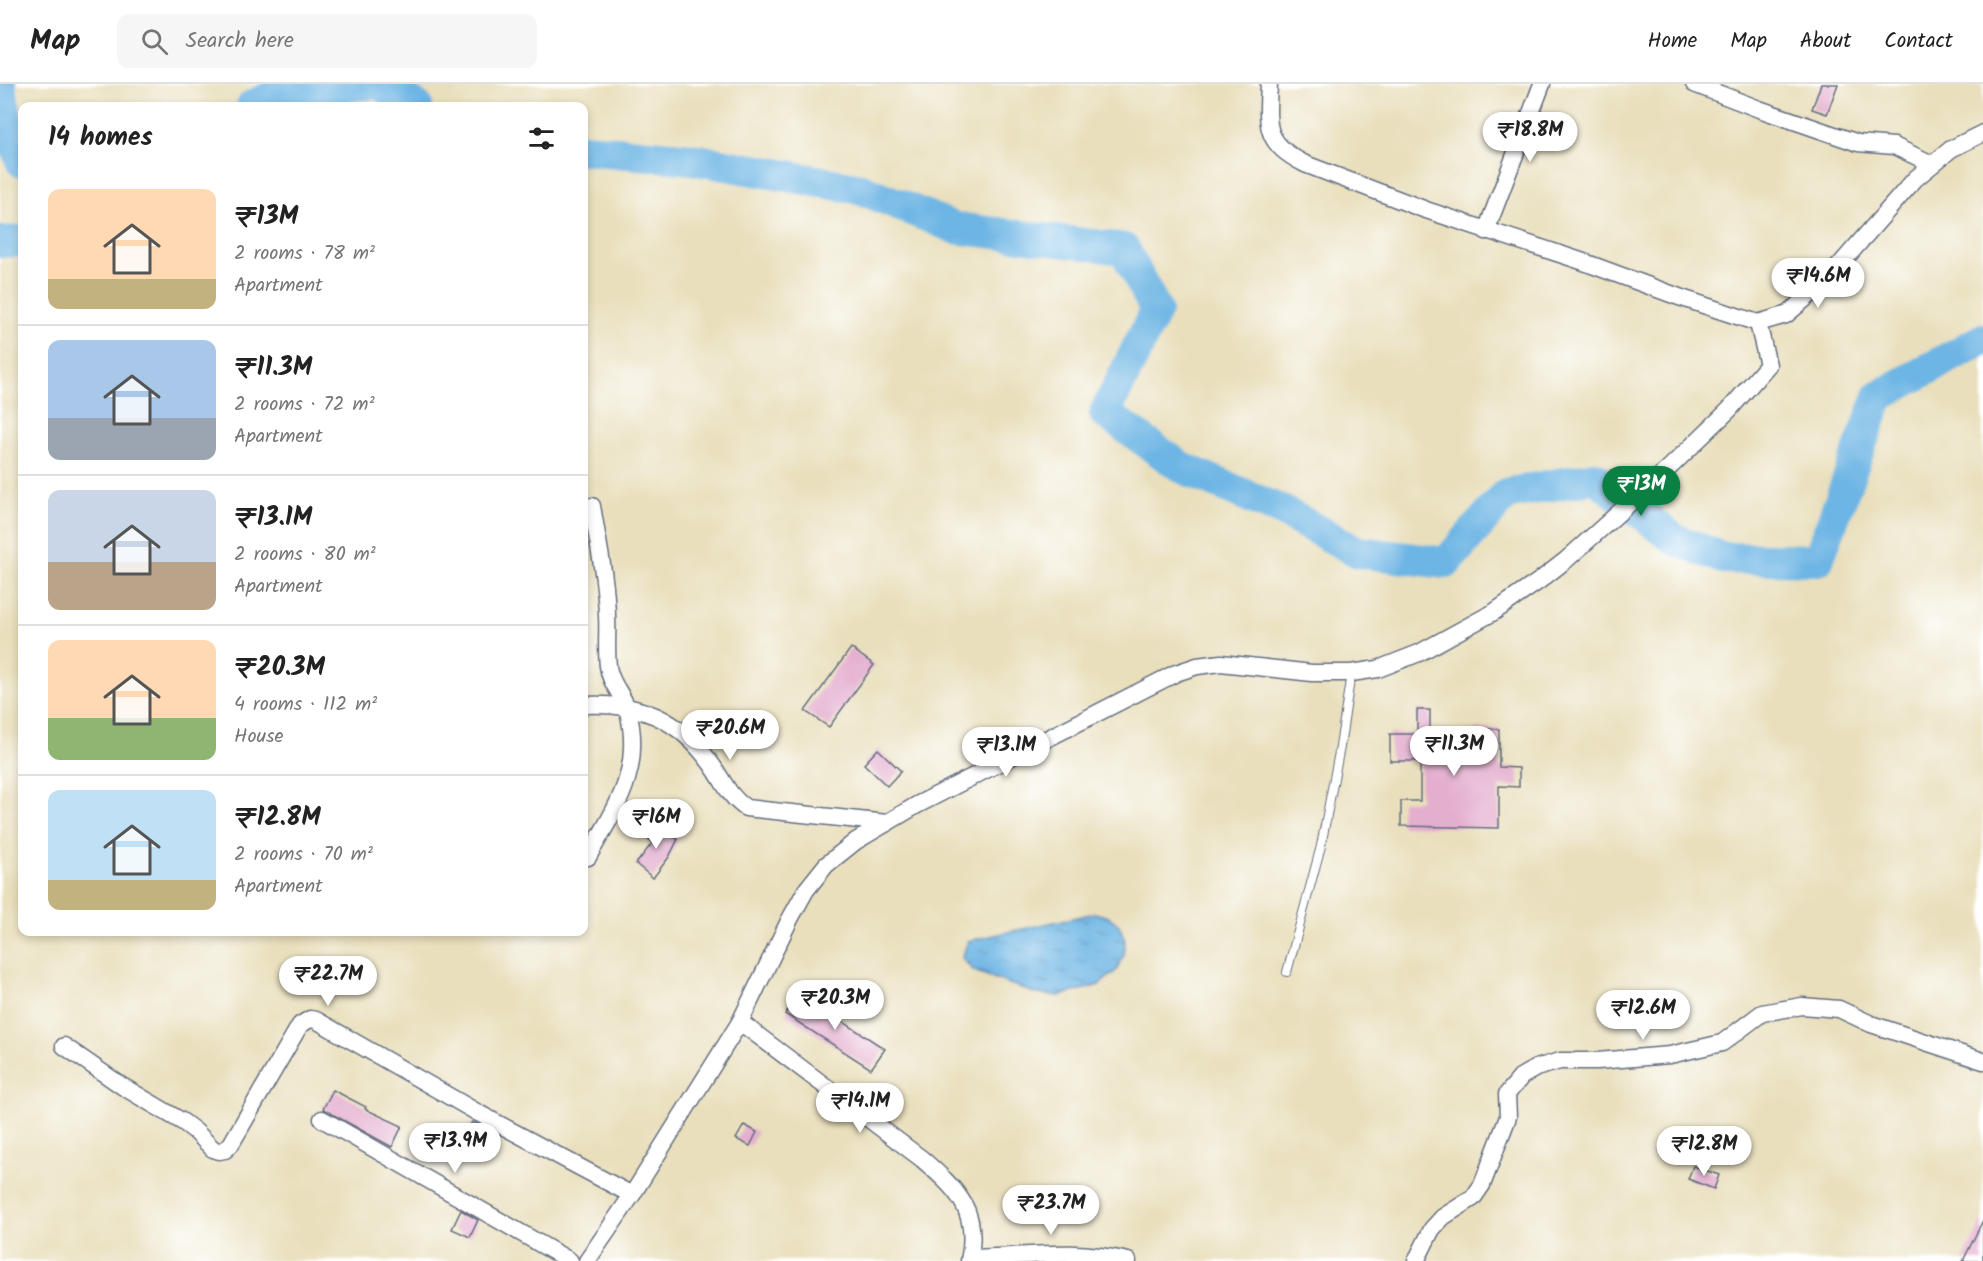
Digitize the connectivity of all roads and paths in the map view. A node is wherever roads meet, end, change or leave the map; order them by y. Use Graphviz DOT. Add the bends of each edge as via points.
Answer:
graph roads {
  1 [pos="1269,84"];
  2 [pos="1542,84"];
  3 [pos="1694,84"];
  4 [pos="1983,133"];
  5 [pos="1932,164"];
  6 [pos="1486,231"];
  7 [pos="1758,323"];
  8 [pos="592,506"];
  9 [pos="1350,674"];
  10 [pos="588,705"];
  11 [pos="628,708"];
  12 [pos="887,823"];
  13 [pos="588,856"];
  14 [pos="1287,972"];
  15 [pos="740,1022"];
  16 [pos="64,1046"];
  17 [pos="1983,1061"];
  18 [pos="322,1119"];
  19 [pos="632,1195"];
  20 [pos="970,1260"];
  21 [pos="570,1261"];
  22 [pos="587,1261"];
  23 [pos="1128,1261"];
  24 [pos="1416,1261"];
  1 -- 6 [label="street" via="1271,135 1287,155"];
  2 -- 6 [label="street"];
  3 -- 5 [label="street" via="1858,143 1894,146"];
  4 -- 5 [label="street"];
  5 -- 7 [label="street" via="1824,283 1786,315"];
  6 -- 7 [label="street"];
  7 -- 9 [label="street" via="1768,366 1729,410 1589,541 1539,581 1484,617 1399,662"];
  8 -- 11 [label="street" via="608,615 608,668"];
  9 -- 12 [label="street" via="1241,664 1197,666 994,765"];
  9 -- 14 [label="lane" via="1321,846"];
  10 -- 11 [label="street"];
  11 -- 12 [label="street" via="665,720 682,732 701,751 736,802 746,808"];
  11 -- 13 [label="street" via="632,738 630,772 618,803"];
  12 -- 15 [label="street" via="826,865 806,890"];
  15 -- 19 [label="street"];
  15 -- 20 [label="street" via="940,1175 969,1211 973,1234"];
  16 -- 19 [label="street" via="183,1122 219,1151 231,1144 300,1025 304,1020 316,1020"];
  17 -- 24 [label="street" via="1871,1024 1839,1009 1802,1006 1762,1013 1722,1043 1670,1055 1560,1061 1536,1068 1522,1076 1507,1094 1508,1117 1482,1185 1473,1198 1443,1216"];
  18 -- 21 [label="street"];
  19 -- 22 [label="street"];
  20 -- 23 [label="street" via="1075,1253"];
}
